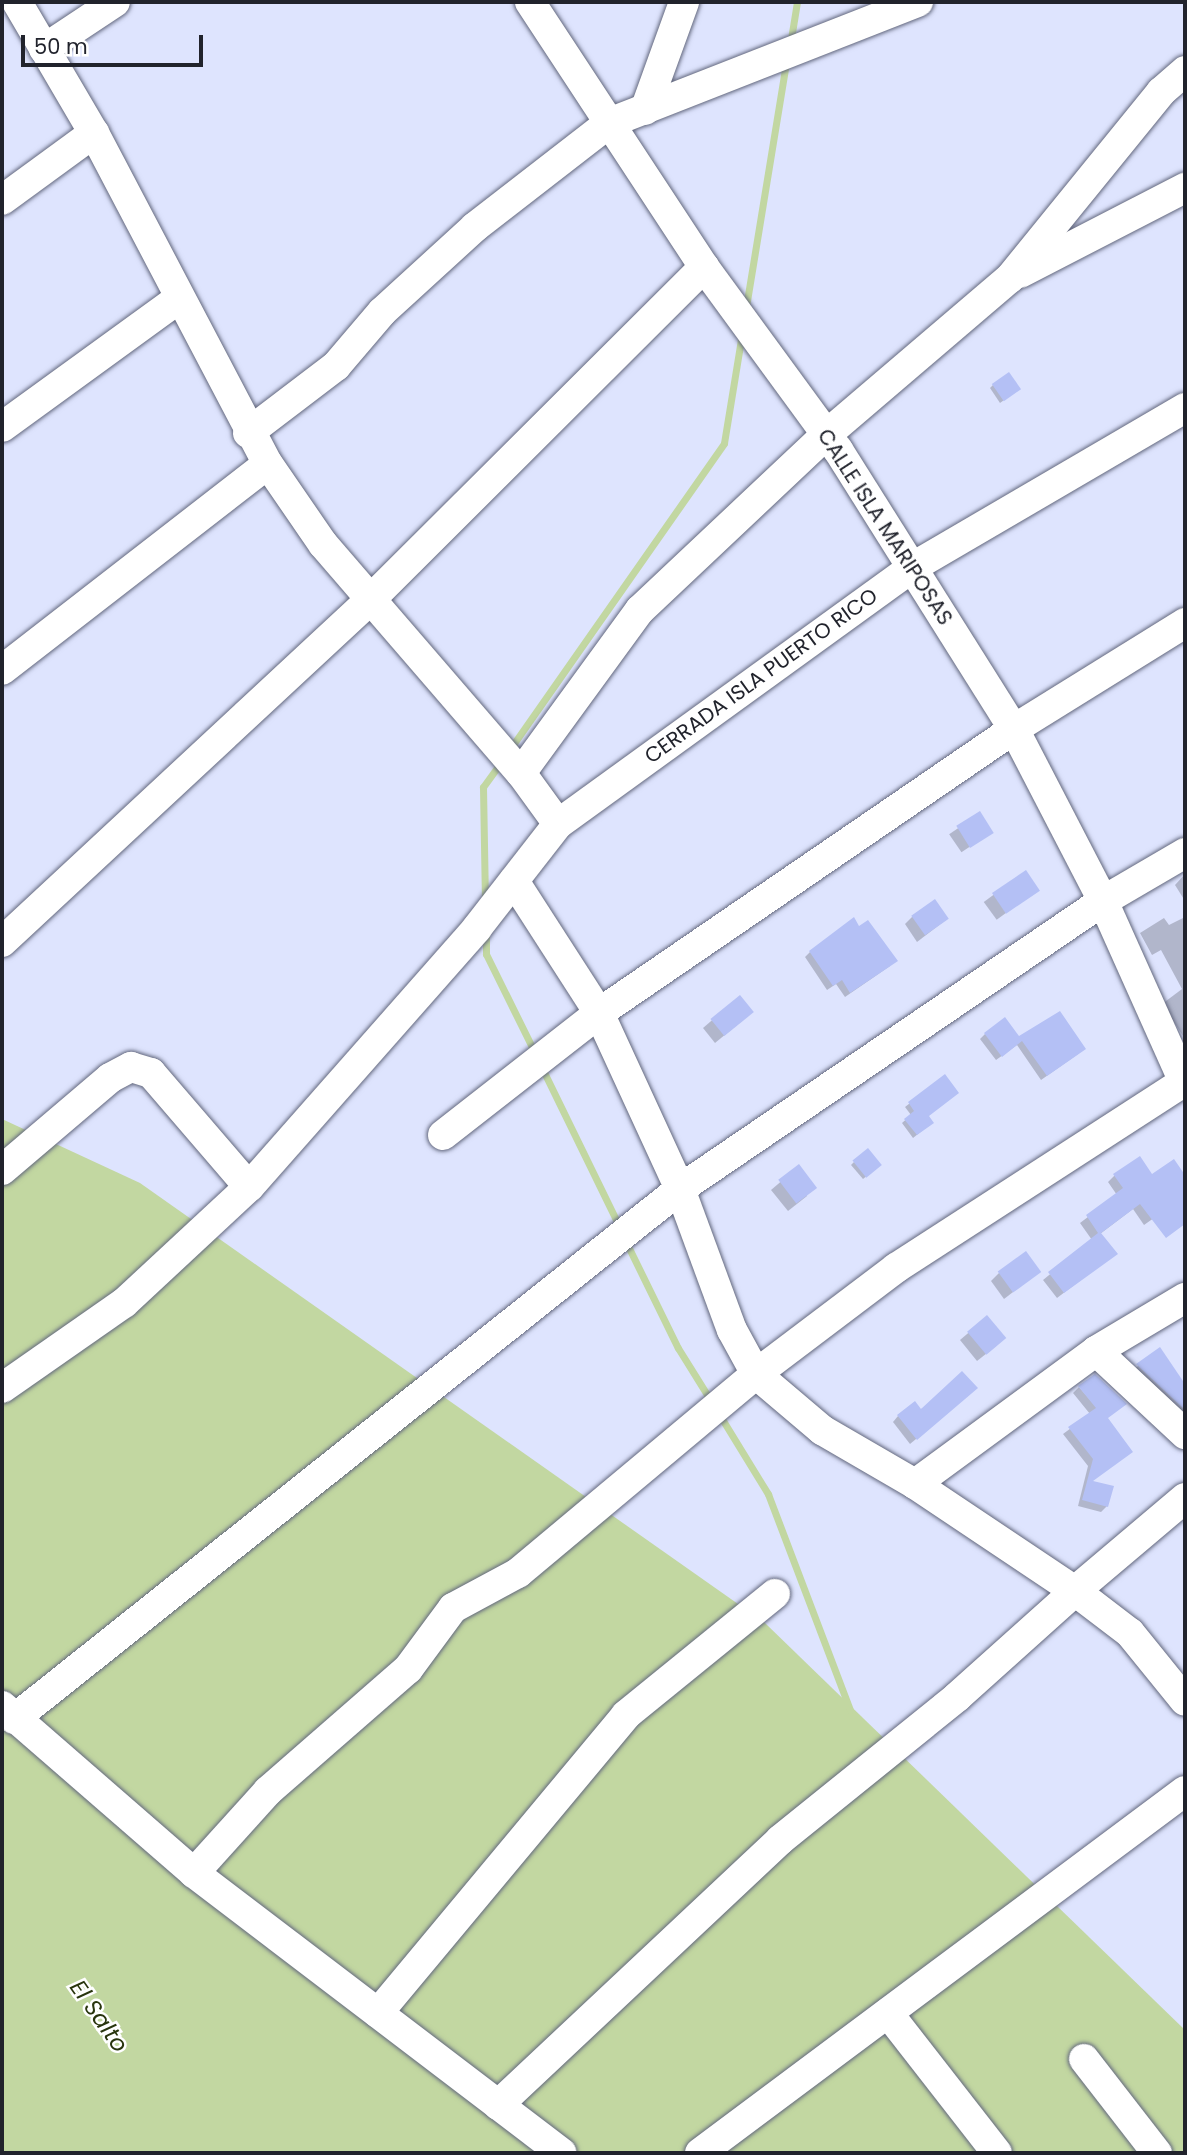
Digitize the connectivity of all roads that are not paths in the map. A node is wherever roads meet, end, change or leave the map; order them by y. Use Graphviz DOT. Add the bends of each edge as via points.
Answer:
graph roads {
  1 [pos="17,2"];
  2 [pos="115,2"];
  3 [pos="530,2"];
  4 [pos="684,2"];
  5 [pos="918,2"];
  6 [pos="44,49"];
  7 [pos="1185,71"];
  8 [pos="645,110"];
  9 [pos="609,123"];
  10 [pos="94,133"];
  11 [pos="1185,188"];
  12 [pos="5,191"];
  13 [pos="704,267"];
  14 [pos="1010,278"];
  15 [pos="178,299"];
  16 [pos="1185,408"];
  17 [pos="2,427"];
  18 [pos="248,433"];
  19 [pos="826,435"];
  20 [pos="268,464"];
  21 [pos="913,567"];
  22 [pos="372,598"];
  23 [pos="1185,623"];
  24 [pos="2,670"];
  25 [pos="1014,729"];
  26 [pos="521,773"];
  27 [pos="558,824"];
  28 [pos="1185,853"];
  29 [pos="514,881"];
  30 [pos="1103,901"];
  31 [pos="2,942"];
  32 [pos="599,1013"];
  33 [pos="1185,1082"];
  34 [pos="443,1135"];
  35 [pos="2,1170"];
  36 [pos="249,1186"];
  37 [pos="680,1189"];
  38 [pos="1185,1298"];
  39 [pos="1096,1351"];
  40 [pos="756,1374"];
  41 [pos="2,1388"];
  42 [pos="1185,1434"];
  43 [pos="915,1484"];
  44 [pos="1185,1498"];
  45 [pos="1075,1591"];
  46 [pos="775,1594"];
  47 [pos="1185,1701"];
  48 [pos="8,1713"];
  49 [pos="1185,1791"];
  50 [pos="194,1873"];
  51 [pos="888,2012"];
  52 [pos="378,2014"];
  53 [pos="1084,2059"];
  54 [pos="498,2105"];
  55 [pos="562,2153"];
  56 [pos="700,2153"];
  57 [pos="997,2153"];
  58 [pos="1157,2153"];
  1 -- 6 [label="street"];
  2 -- 6 [label="street"];
  3 -- 9 [label="street, CALLE ISLA MARIPOSAS"];
  4 -- 8 [label="street"];
  5 -- 8 [label="street"];
  6 -- 10 [label="street"];
  7 -- 14 [label="street" via="1161,92"];
  8 -- 9 [label="street"];
  9 -- 13 [label="street, CALLE ISLA MARIPOSAS"];
  9 -- 18 [label="street" via="475,227 382,312 335,366"];
  10 -- 12 [label="street"];
  10 -- 15 [label="street"];
  11 -- 14 [label="street"];
  13 -- 19 [label="street, CALLE ISLA MARIPOSAS"];
  13 -- 22 [label="street"];
  14 -- 19 [label="street"];
  15 -- 17 [label="street"];
  15 -- 18 [label="street"];
  16 -- 21 [label="street, CERRADA ISLA PUERTO RICO"];
  18 -- 20 [label="street"];
  19 -- 21 [label="street, CALLE ISLA MARIPOSAS"];
  19 -- 26 [label="street" via="639,610"];
  20 -- 22 [label="street" via="323,544"];
  20 -- 24 [label="street"];
  21 -- 25 [label="street, CALLE ISLA MARIPOSAS"];
  21 -- 27 [label="street, CERRADA ISLA PUERTO RICO"];
  22 -- 26 [label="street"];
  22 -- 31 [label="street"];
  23 -- 25 [label="street"];
  25 -- 30 [label="street, CALLE ISLA MARIPOSAS"];
  25 -- 32 [label="street"];
  26 -- 27 [label="street"];
  27 -- 29 [label="street, CERRADA ISLA PUERTO RICO"];
  28 -- 30 [label="street"];
  29 -- 32 [label="street"];
  29 -- 36 [label="street, CERRADA ISLA PUERTO RICO"];
  30 -- 33 [label="street, CALLE ISLA MARIPOSAS"];
  30 -- 37 [label="street"];
  32 -- 34 [label="street"];
  32 -- 37 [label="street"];
  33 -- 40 [label="street" via="895,1268"];
  35 -- 36 [label="street" via="110,1078 131,1067 151,1073"];
  36 -- 41 [label="street, CERRADA ISLA PUERTO RICO" via="124,1303"];
  37 -- 40 [label="street" via="732,1330"];
  37 -- 48 [label="street"];
  38 -- 39 [label="street"];
  39 -- 42 [label="street"];
  39 -- 43 [label="street"];
  40 -- 43 [label="street" via="822,1430"];
  40 -- 50 [label="street" via="518,1573 453,1608 408,1669 268,1791"];
  43 -- 45 [label="street"];
  44 -- 45 [label="street"];
  45 -- 47 [label="street" via="1130,1633"];
  45 -- 54 [label="street" via="957,1697 780,1840"];
  46 -- 52 [label="street" via="626,1715"];
  48 -- 50 [label="street"];
  49 -- 51 [label="street"];
  50 -- 52 [label="street"];
  51 -- 56 [label="street"];
  51 -- 57 [label="street"];
  52 -- 54 [label="street"];
  53 -- 58 [label="street"];
  54 -- 55 [label="street"];
}
